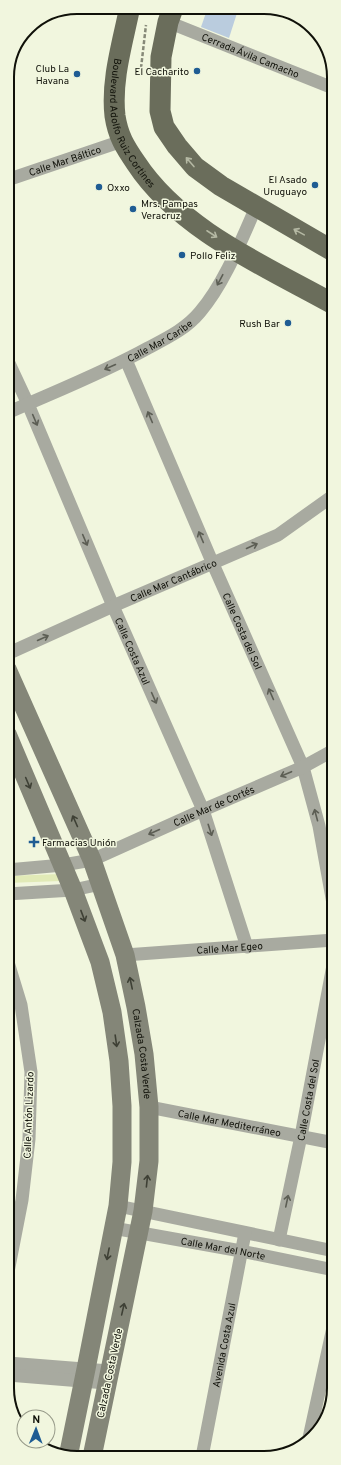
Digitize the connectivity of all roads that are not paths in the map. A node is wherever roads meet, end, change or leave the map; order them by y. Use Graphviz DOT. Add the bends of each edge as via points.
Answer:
graph roads {
  1 [pos="128,14"];
  2 [pos="160,17"];
  3 [pos="327,86"];
  4 [pos="122,141"];
  5 [pos="14,178"];
  6 [pos="256,207"];
  7 [pos="327,248"];
  8 [pos="236,250"];
  9 [pos="327,300"];
  10 [pos="126,360"];
  11 [pos="14,374"];
  12 [pos="28,404"];
  13 [pos="14,410"];
  14 [pos="327,502"];
  15 [pos="213,564"];
  16 [pos="113,606"];
  17 [pos="14,651"];
  18 [pos="14,685"];
  19 [pos="14,750"];
  20 [pos="327,754"];
  21 [pos="303,767"];
  22 [pos="203,810"];
  23 [pos="92,860"];
  24 [pos="63,866"];
  25 [pos="14,870"];
  26 [pos="327,870"];
  27 [pos="101,884"];
  28 [pos="73,890"];
  29 [pos="14,894"];
  30 [pos="327,941"];
  31 [pos="247,947"];
  32 [pos="125,955"];
  33 [pos="14,980"];
  34 [pos="327,1023"];
  35 [pos="149,1106"];
  36 [pos="301,1136"];
  37 [pos="327,1142"];
  38 [pos="118,1206"];
  39 [pos="143,1211"];
  40 [pos="113,1228"];
  41 [pos="140,1232"];
  42 [pos="245,1233"];
  43 [pos="279,1240"];
  44 [pos="14,1241"];
  45 [pos="327,1250"];
  46 [pos="241,1251"];
  47 [pos="327,1269"];
  48 [pos="327,1355"];
  49 [pos="14,1364"];
  50 [pos="14,1375"];
  51 [pos="85,1375"];
  52 [pos="108,1377"];
  53 [pos="311,1430"];
  54 [pos="69,1450"];
  55 [pos="93,1451"];
  56 [pos="203,1451"];
  1 -- 4 [label="main road, Boulevard Adolfo Ruiz Cortines" via="115,89 115,116"];
  2 -- 3 [label="street, Cerrada Ávila Camacho"];
  6 -- 2 [label="main road, one-way" via="195,167 164,127 160,111 162,20 159,14"];
  4 -- 5 [label="street, Calle Mar Báltico"];
  4 -- 8 [label="main road, Boulevard Adolfo Ruiz Cortines, one-way" via="144,174 168,202"];
  7 -- 6 [label="main road, one-way"];
  6 -- 8 [label="street, Calle Mar Caribe"];
  8 -- 9 [label="main road, Boulevard Adolfo Ruiz Cortines"];
  8 -- 10 [label="street, Calle Mar Caribe, one-way" via="200,312 180,331"];
  10 -- 12 [label="street, Calle Mar Caribe, one-way"];
  15 -- 10 [label="street, Calle Costa del Sol, one-way"];
  11 -- 12 [label="street, Calle Costa Azul"];
  12 -- 13 [label="street, Calle Mar Caribe"];
  12 -- 16 [label="street, Calle Costa Azul, one-way"];
  15 -- 14 [label="street, Calle Mar Cantábrico, one-way" via="278,535"];
  15 -- 16 [label="street, Calle Mar Cantábrico"];
  21 -- 15 [label="street, Calle Costa del Sol, one-way"];
  17 -- 16 [label="street, Calle Mar Cantábrico, one-way"];
  16 -- 22 [label="street, Calle Costa Azul, one-way"];
  23 -- 18 [label="main road, Calzada Costa Verde, one-way"];
  19 -- 24 [label="main road, one-way"];
  20 -- 21 [label="street, Calle Mar de Cortés"];
  21 -- 22 [label="street, Calle Mar de Cortés, one-way"];
  26 -- 21 [label="street, Calle Costa del Sol, one-way" via="319,826"];
  22 -- 23 [label="street, Calle Mar de Cortés, one-way"];
  22 -- 31 [label="street, Calle Costa Azul, one-way"];
  23 -- 24 [label="street, Calle Mar de Cortés"];
  23 -- 27 [label="main road, Calzada Costa Verde"];
  24 -- 25 [label="street, Calle Mar de Cortés"];
  24 -- 28 [label="main road"];
  27 -- 28 [label="street"];
  27 -- 32 [label="main road, Calzada Costa Verde"];
  28 -- 29 [label="street"];
  28 -- 38 [label="main road, one-way" via="100,962 112,1012 119,1061 122,1162"];
  30 -- 31 [label="street, Calle Mar Egeo"];
  31 -- 32 [label="street, Calle Mar Egeo"];
  35 -- 32 [label="main road, Calzada Costa Verde, one-way" via="143,1046"];
  33 -- 44 [label="street, Calle Antón Lizardo" via="21,1005 31,1072 29,1139"];
  34 -- 36 [label="street, Calle Costa del Sol"];
  35 -- 36 [label="street, Calle Mar Mediterráneo"];
  39 -- 35 [label="main road, Calzada Costa Verde, one-way" via="149,1161"];
  36 -- 37 [label="street, Calle Mar Mediterráneo"];
  43 -- 36 [label="street, Calle Costa del Sol, one-way"];
  38 -- 39 [label="street, Calle Mar del Norte"];
  38 -- 40 [label="main road"];
  39 -- 41 [label="main road, Calzada Costa Verde"];
  39 -- 42 [label="street, Calle Mar del Norte"];
  40 -- 41 [label="street, Calle Mar del Norte"];
  40 -- 51 [label="main road, one-way"];
  41 -- 46 [label="street, Calle Mar del Norte"];
  52 -- 41 [label="main road, Calzada Costa Verde, one-way"];
  42 -- 43 [label="street, Calle Mar del Norte"];
  42 -- 46 [label="street, Avenida Costa Azul"];
  43 -- 45 [label="street, Calle Mar del Norte"];
  46 -- 47 [label="street, Calle Mar del Norte"];
  46 -- 56 [label="street, Avenida Costa Azul"];
  48 -- 53 [label="street"];
  49 -- 51 [label="street"];
  50 -- 51 [label="street"];
  51 -- 52 [label="street"];
  51 -- 54 [label="main road"];
  52 -- 55 [label="main road, Calzada Costa Verde"];
}
